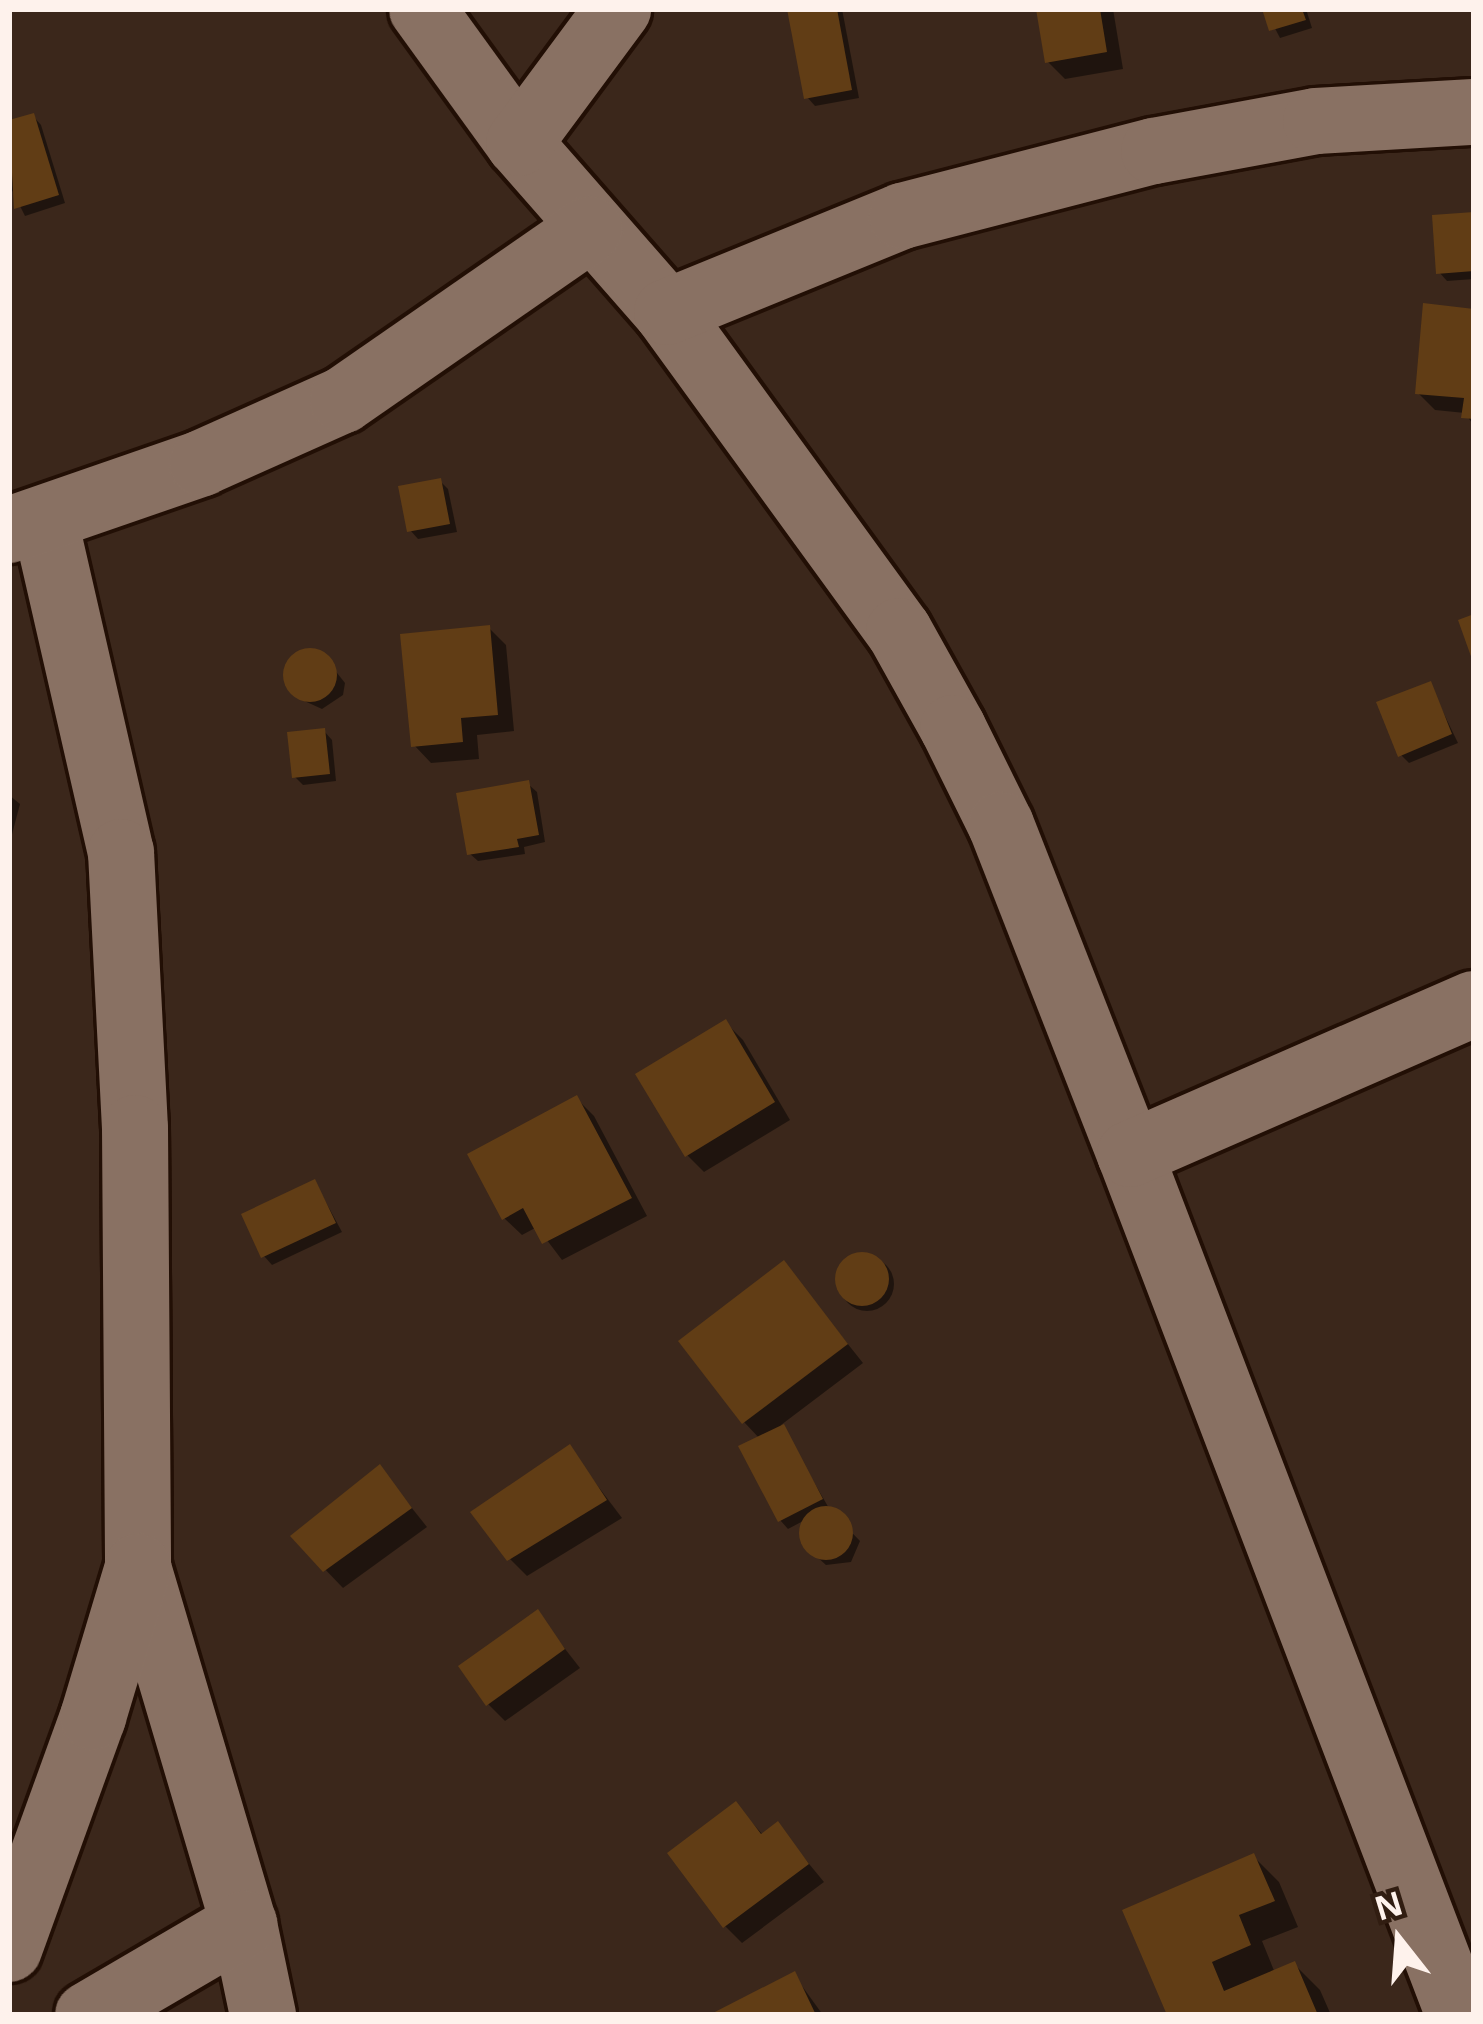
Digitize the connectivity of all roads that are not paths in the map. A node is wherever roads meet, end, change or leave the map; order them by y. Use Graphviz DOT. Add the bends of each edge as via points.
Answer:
graph roads {
  1 [pos="422,9"];
  2 [pos="618,9"];
  3 [pos="1474,112"];
  4 [pos="519,143"];
  5 [pos="590,229"];
  6 [pos="668,312"];
  7 [pos="27,525"];
  8 [pos="1474,1004"];
  9 [pos="1130,1154"];
  10 [pos="138,1567"];
  11 [pos="244,1924"];
  12 [pos="9,1949"];
  13 [pos="88,2015"];
  14 [pos="262,2015"];
  15 [pos="1459,2015"];
  1 -- 4 [label="street"];
  2 -- 4 [label="street"];
  3 -- 6 [label="street" via="1316,121 1154,151 902,216"];
  4 -- 5 [label="street"];
  5 -- 6 [label="street"];
  5 -- 7 [label="street" via="343,400 202,463"];
  6 -- 9 [label="street" via="899,631 953,728 1000,825"];
  7 -- 10 [label="street" via="121,852 135,1128"];
  8 -- 9 [label="street"];
  9 -- 15 [label="street"];
  10 -- 11 [label="street"];
  10 -- 12 [label="street"];
  11 -- 13 [label="street"];
  11 -- 14 [label="street"];
}
